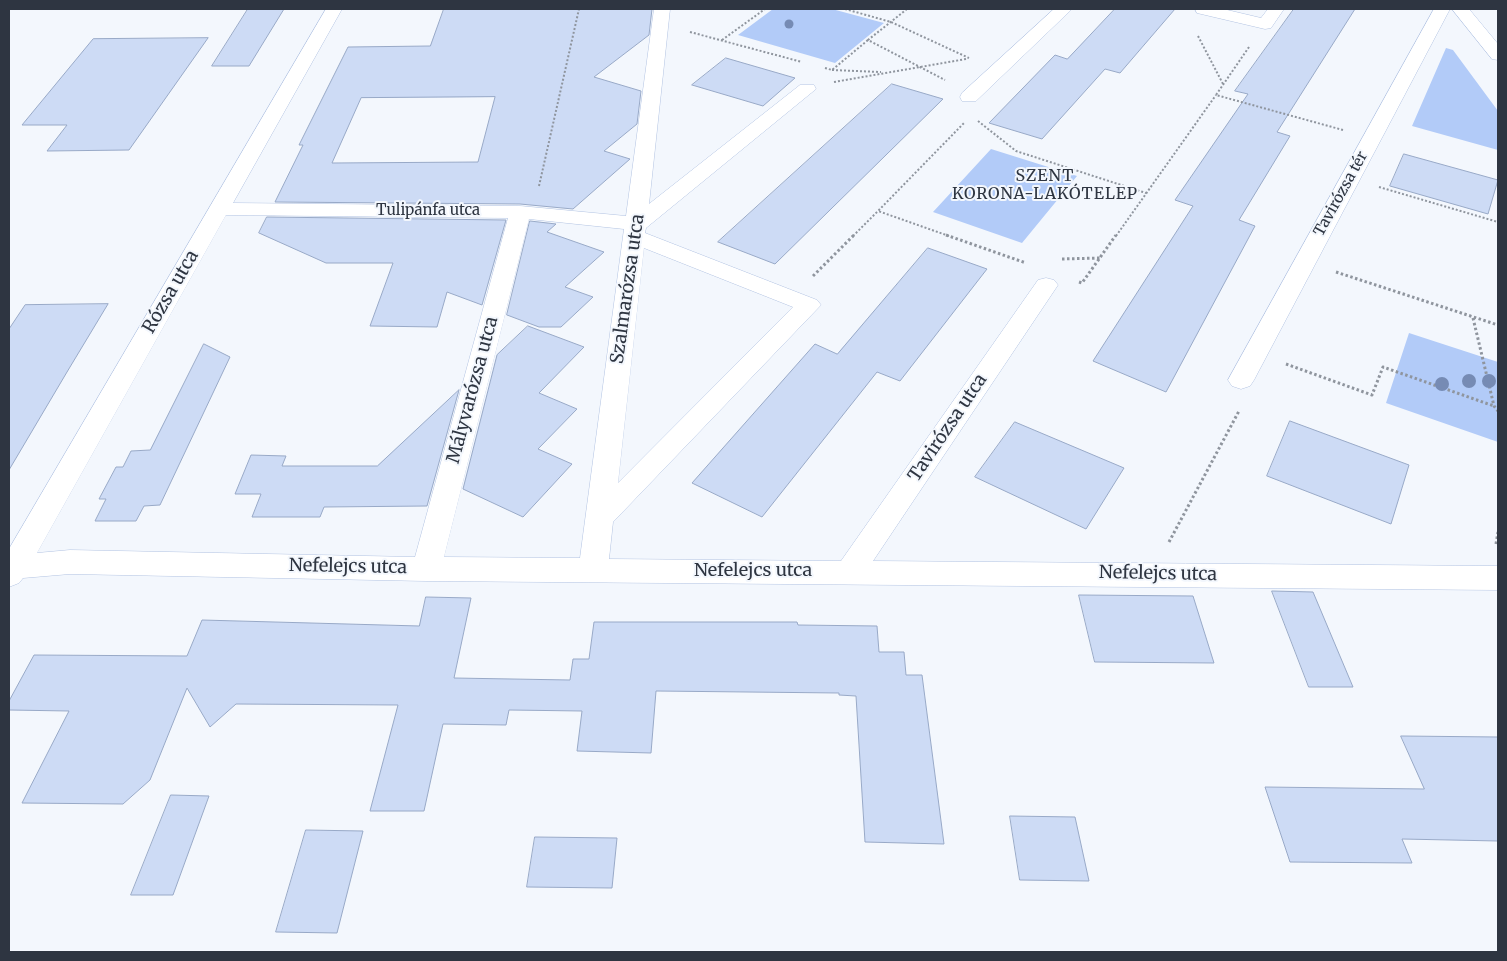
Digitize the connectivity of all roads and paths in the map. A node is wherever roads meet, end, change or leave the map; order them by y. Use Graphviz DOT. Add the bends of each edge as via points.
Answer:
graph roads {
  1 [pos="334,9"];
  2 [pos="580,9"];
  3 [pos="765,9"];
  4 [pos="845,9"];
  5 [pos="907,9"];
  6 [pos="1064,9"];
  7 [pos="1203,9"];
  8 [pos="1276,9"];
  9 [pos="1442,9"];
  10 [pos="1460,9"];
  11 [pos="662,16"];
  12 [pos="891,22"];
  13 [pos="1265,24"];
  14 [pos="1197,34"];
  15 [pos="721,40"];
  16 [pos="868,40"];
  17 [pos="1498,55"];
  18 [pos="969,58"];
  19 [pos="805,62"];
  20 [pos="920,67"];
  21 [pos="823,68"];
  22 [pos="832,70"];
  23 [pos="997,71"];
  24 [pos="887,73"];
  25 [pos="1223,84"];
  26 [pos="808,89"];
  27 [pos="972,95"];
  28 [pos="1216,95"];
  29 [pos="1372,138"];
  30 [pos="1350,178"];
  31 [pos="1146,193"];
  32 [pos="218,209"];
  33 [pos="878,211"];
  34 [pos="526,213"];
  35 [pos="1498,222"];
  36 [pos="635,230"];
  37 [pos="1304,262"];
  38 [pos="1041,276"];
  39 [pos="1072,280"];
  40 [pos="791,298"];
  41 [pos="1473,317"];
  42 [pos="1498,325"];
  43 [pos="1255,353"];
  44 [pos="1241,380"];
  45 [pos="1494,406"];
  46 [pos="1239,409"];
  47 [pos="1498,411"];
  48 [pos="598,520"];
  49 [pos="426,569"];
  50 [pos="10,570"];
  51 [pos="593,570"];
  52 [pos="850,571"];
  53 [pos="1153,574"];
  54 [pos="1498,578"];
  1 -- 32 [label="street, Rózsa utca"];
  2 -- 34 [label="path"];
  3 -- 15 [label="path"];
  4 -- 12 [label="path"];
  5 -- 12 [label="path"];
  6 -- 23 [label="street"];
  7 -- 13 [label="street"];
  8 -- 13 [label="street"];
  9 -- 29 [label="street, Tavirózsa tér"];
  10 -- 17 [label="street"];
  11 -- 15 [label="path"];
  11 -- 36 [label="street, Szalmarózsa utca"];
  12 -- 16 [label="path"];
  12 -- 18 [label="path"];
  13 -- 25 [label="path"];
  14 -- 25 [label="path"];
  15 -- 19 [label="path"];
  16 -- 20 [label="path"];
  16 -- 22 [label="path"];
  18 -- 20 [label="path"];
  18 -- 23 [label="path"];
  20 -- 24 [label="path"];
  20 -- 27 [label="path"];
  21 -- 22 [label="path"];
  22 -- 24 [label="path"];
  22 -- 26 [label="path"];
  23 -- 27 [label="street"];
  24 -- 26 [label="path"];
  25 -- 28 [label="path"];
  26 -- 36 [label="street"];
  28 -- 29 [label="path"];
  28 -- 31 [label="path"];
  29 -- 30 [label="street, Tavirózsa tér"];
  30 -- 35 [label="path"];
  30 -- 37 [label="street, Tavirózsa tér"];
  31 -- 33 [label="path" via="1016,151 971,116"];
  31 -- 39 [label="path" via="1082,283"];
  32 -- 34 [label="street, Tulipánfa utca"];
  32 -- 50 [label="street, Rózsa utca"];
  33 -- 38 [label="path"];
  33 -- 40 [label="path"];
  34 -- 36 [label="street, Tulipánfa utca"];
  34 -- 49 [label="street, Mályvarózsa utca"];
  36 -- 40 [label="street, Tulipánfa utca"];
  36 -- 48 [label="street, Szalmarózsa utca"];
  37 -- 41 [label="path"];
  37 -- 43 [label="street, Tavirózsa tér"];
  38 -- 52 [label="street, Tavirózsa utca"];
  40 -- 48 [label="street" via="808,305"];
  41 -- 42 [label="path"];
  41 -- 45 [label="path"];
  43 -- 44 [label="street, Tavirózsa tér"];
  43 -- 45 [label="path" via="1372,395 1383,367"];
  45 -- 47 [label="path"];
  46 -- 53 [label="path"];
  48 -- 51 [label="street, Szalmarózsa utca"];
  49 -- 50 [label="street, Nefelejcs utca" via="70,562"];
  49 -- 51 [label="street, Nefelejcs utca"];
  51 -- 52 [label="street, Nefelejcs utca"];
  52 -- 53 [label="street, Nefelejcs utca"];
  53 -- 54 [label="street, Nefelejcs utca"];
}
